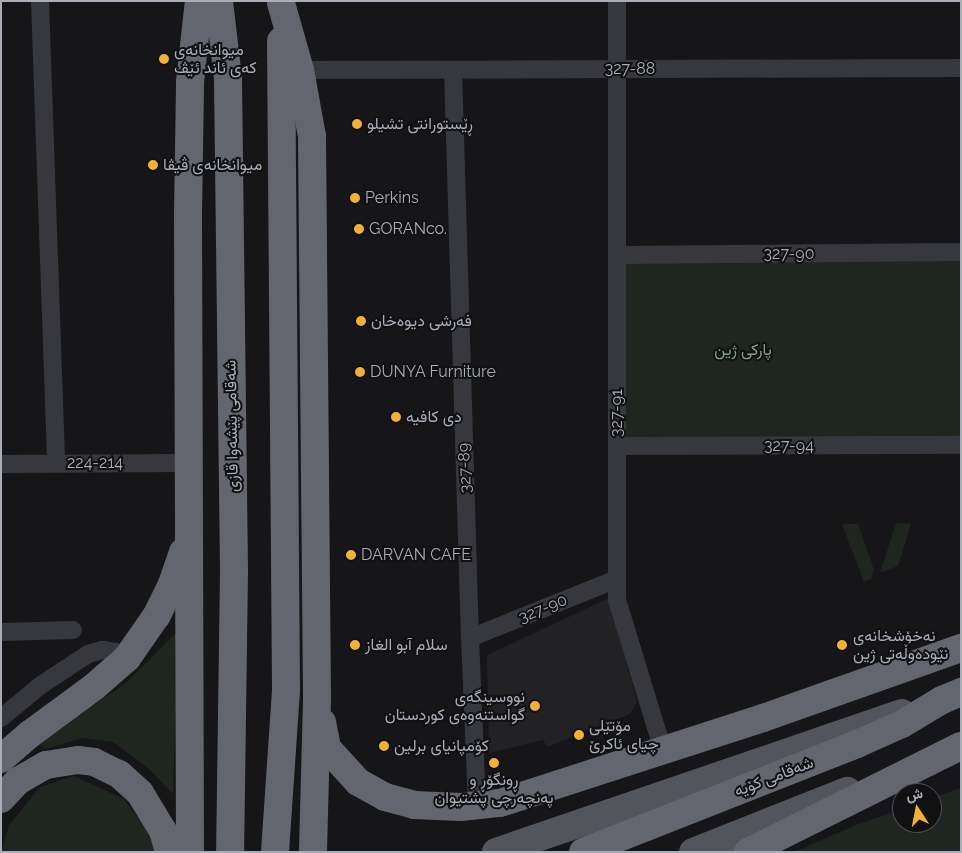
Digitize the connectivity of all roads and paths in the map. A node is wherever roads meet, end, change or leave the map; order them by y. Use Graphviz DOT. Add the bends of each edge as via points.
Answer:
graph roads {
  1 [pos="40,1"];
  2 [pos="199,1"];
  3 [pos="219,1"];
  4 [pos="617,1"];
  5 [pos="281,2"];
  6 [pos="961,68"];
  7 [pos="617,69"];
  8 [pos="300,70"];
  9 [pos="452,70"];
  10 [pos="961,252"];
  11 [pos="618,255"];
  12 [pos="617,446"];
  13 [pos="961,446"];
  14 [pos="56,463"];
  15 [pos="188,463"];
  16 [pos="1,464"];
  17 [pos="190,526"];
  18 [pos="617,579"];
  19 [pos="73,630"];
  20 [pos="1,632"];
  21 [pos="470,638"];
  22 [pos="961,648"];
  23 [pos="127,658"];
  24 [pos="951,696"];
  25 [pos="318,699"];
  26 [pos="1,718"];
  27 [pos="955,748"];
  28 [pos="663,750"];
  29 [pos="1,759"];
  30 [pos="1,799"];
  31 [pos="477,805"];
  32 [pos="169,852"];
  33 [pos="190,852"];
  34 [pos="230,852"];
  35 [pos="275,852"];
  36 [pos="313,852"];
  37 [pos="496,852"];
  38 [pos="583,852"];
  39 [pos="693,852"];
  40 [pos="748,852"];
  1 -- 14 [label="street"];
  2 -- 15 [label="highway" via="190,91"];
  3 -- 34 [label="highway, شەقامی پێشەوا قازی" via="228,78 234,572"];
  4 -- 7 [label="street, 327-91"];
  5 -- 8 [label="highway"];
  5 -- 35 [label="highway" via="286,689"];
  6 -- 7 [label="street, 327-88"];
  7 -- 9 [label="street, 327-88"];
  7 -- 11 [label="street, 327-91"];
  8 -- 9 [label="street, 327-88"];
  8 -- 25 [label="highway" via="312,136"];
  9 -- 21 [label="street, 327-89"];
  10 -- 11 [label="street, 327-90"];
  11 -- 12 [label="street, 327-91"];
  12 -- 13 [label="street, 327-94"];
  12 -- 18 [label="street, 327-91"];
  14 -- 15 [label="street, 224-214"];
  14 -- 16 [label="street, 224-214"];
  15 -- 17 [label="highway"];
  17 -- 23 [label="highway" via="165,600"];
  17 -- 33 [label="highway"];
  18 -- 21 [label="street, 327-90"];
  18 -- 28 [label="street, 327-91" via="617,600"];
  19 -- 20 [label="street"];
  21 -- 31 [label="street, 327-89"];
  22 -- 28 [label="highway"];
  23 -- 26 [label="street" via="102,650 88,654 41,685"];
  23 -- 29 [label="highway"];
  24 -- 37 [label="main road"];
  24 -- 38 [label="highway, شەقامی کۆیە" via="902,724 857,744"];
  25 -- 31 [label="highway" via="327,748 358,782 384,797 414,805"];
  25 -- 36 [label="highway"];
  27 -- 39 [label="main road"];
  27 -- 40 [label="highway"];
  28 -- 31 [label="highway" via="500,803"];
  30 -- 32 [label="highway" via="18,781 46,765 78,760 94,762 119,774 140,793 162,831"];
}
